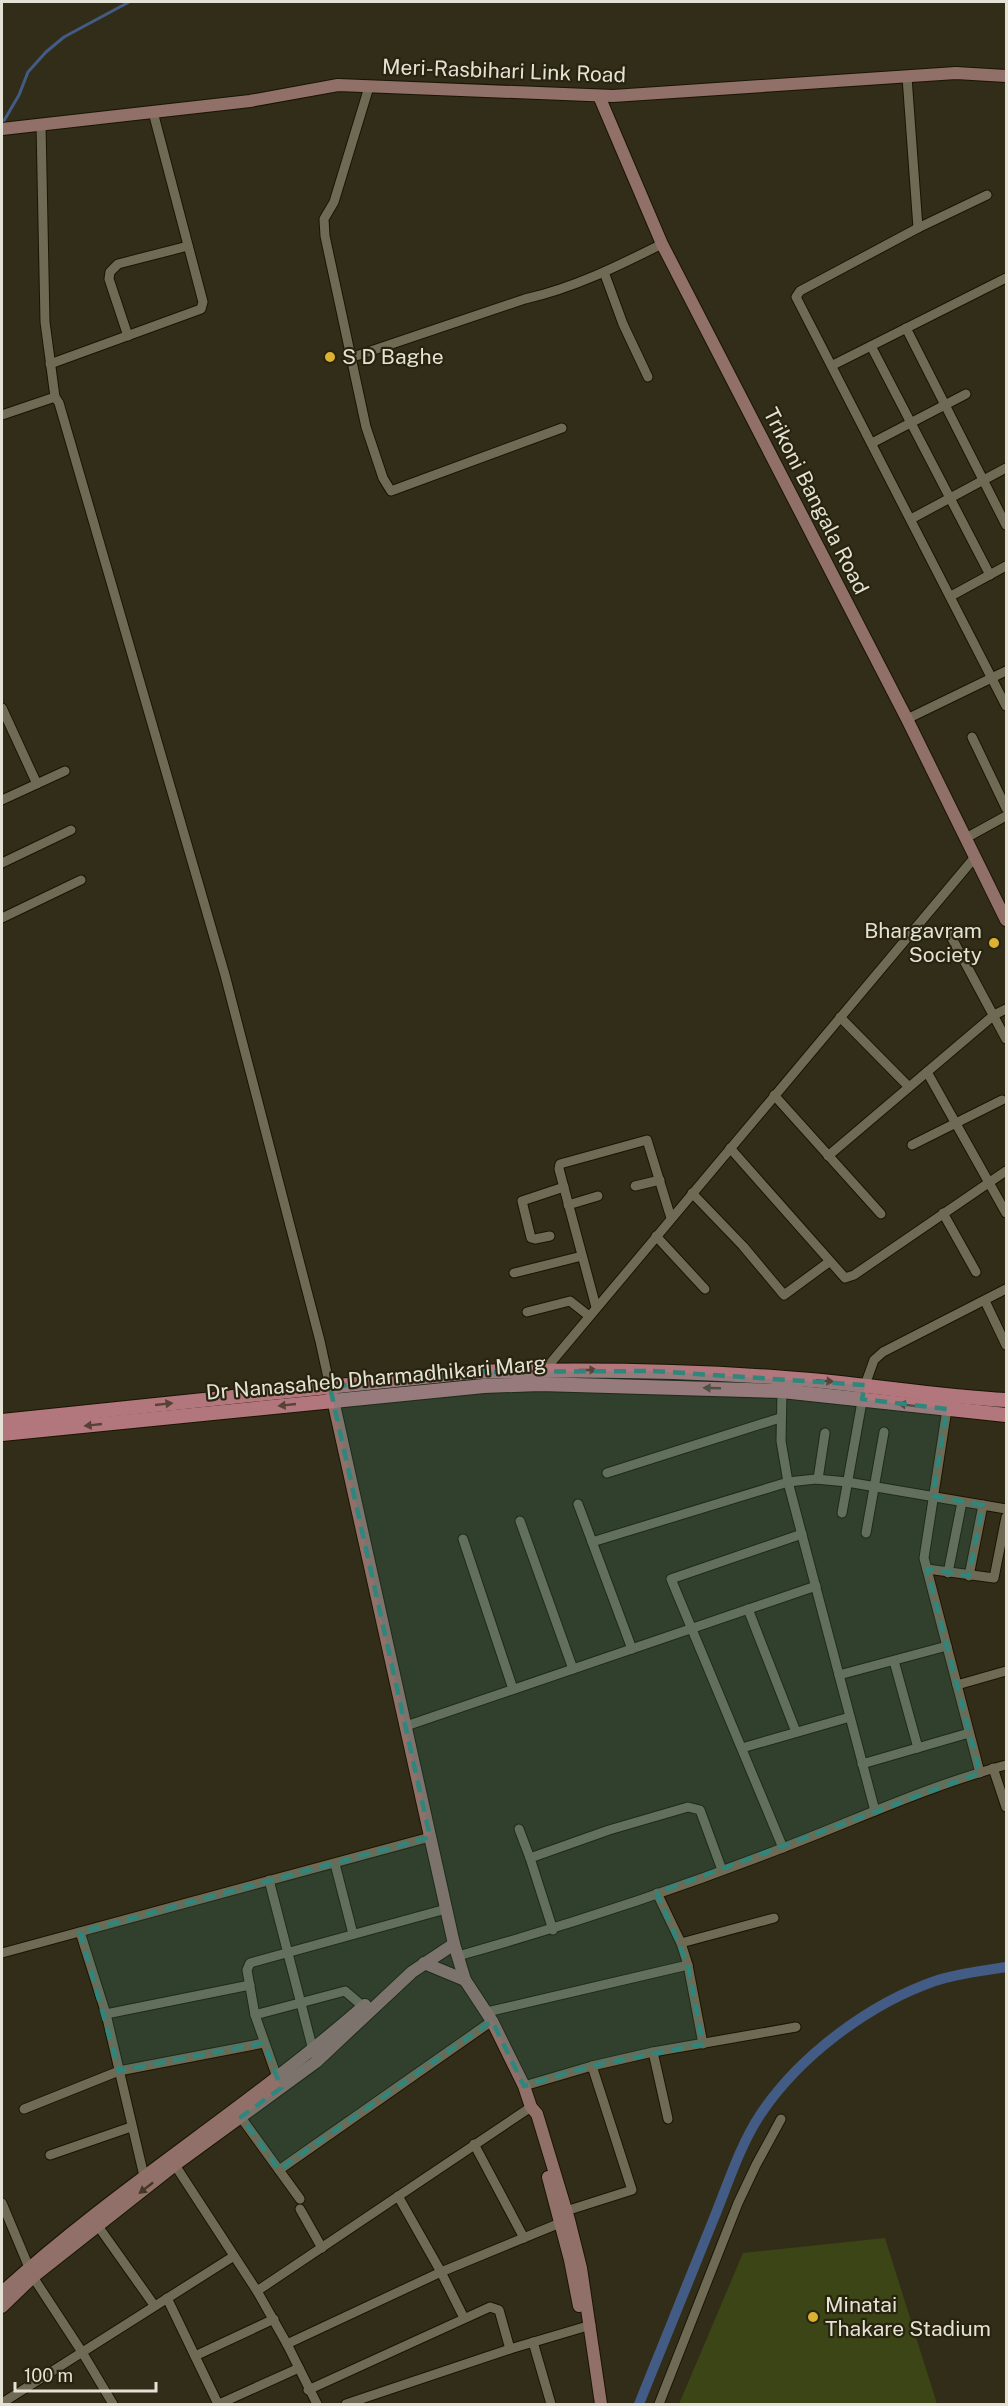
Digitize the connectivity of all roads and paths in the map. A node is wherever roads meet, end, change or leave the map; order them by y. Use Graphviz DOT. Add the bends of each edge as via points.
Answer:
graph roads {
  1 [pos="1006,76"];
  2 [pos="907,77"];
  3 [pos="369,87"];
  4 [pos="599,96"];
  5 [pos="153,112"];
  6 [pos="40,124"];
  7 [pos="2,129"];
  8 [pos="987,195"];
  9 [pos="918,228"];
  10 [pos="662,244"];
  11 [pos="188,246"];
  12 [pos="604,272"];
  13 [pos="1006,278"];
  14 [pos="906,328"];
  15 [pos="128,336"];
  16 [pos="871,346"];
  17 [pos="352,357"];
  18 [pos="51,364"];
  19 [pos="832,365"];
  20 [pos="648,377"];
  21 [pos="966,394"];
  22 [pos="55,397"];
  23 [pos="945,405"];
  24 [pos="2,415"];
  25 [pos="911,422"];
  26 [pos="562,428"];
  27 [pos="872,442"];
  28 [pos="1006,468"];
  29 [pos="984,480"];
  30 [pos="951,498"];
  31 [pos="911,519"];
  32 [pos="1006,525"];
  33 [pos="1006,566"];
  34 [pos="990,575"];
  35 [pos="951,596"];
  36 [pos="1006,671"];
  37 [pos="992,678"];
  38 [pos="1006,706"];
  39 [pos="2,708"];
  40 [pos="907,719"];
  41 [pos="972,737"];
  42 [pos="65,771"];
  43 [pos="37,784"];
  44 [pos="2,800"];
  45 [pos="1006,808"];
  46 [pos="1006,816"];
  47 [pos="71,830"];
  48 [pos="966,838"];
  49 [pos="975,857"];
  50 [pos="2,863"];
  51 [pos="81,880"];
  52 [pos="2,918"];
  53 [pos="1006,920"];
  54 [pos="947,929"];
  55 [pos="1006,1009"];
  56 [pos="994,1015"];
  57 [pos="840,1017"];
  58 [pos="1006,1039"];
  59 [pos="927,1072"];
  60 [pos="909,1087"];
  61 [pos="774,1095"];
  62 [pos="1002,1100"];
  63 [pos="956,1122"];
  64 [pos="912,1144"];
  65 [pos="730,1148"];
  66 [pos="828,1155"];
  67 [pos="1006,1171"];
  68 [pos="660,1180"];
  69 [pos="990,1182"];
  70 [pos="635,1186"];
  71 [pos="564,1187"];
  72 [pos="692,1193"];
  73 [pos="598,1196"];
  74 [pos="568,1205"];
  75 [pos="943,1213"];
  76 [pos="1006,1213"];
  77 [pos="881,1214"];
  78 [pos="671,1218"];
  79 [pos="550,1236"];
  80 [pos="656,1236"];
  81 [pos="582,1256"];
  82 [pos="829,1262"];
  83 [pos="976,1272"];
  84 [pos="514,1273"];
  85 [pos="705,1289"];
  86 [pos="1006,1289"];
  87 [pos="984,1301"];
  88 [pos="596,1307"];
  89 [pos="527,1312"];
  90 [pos="589,1316"];
  91 [pos="1006,1345"];
  92 [pos="542,1377"];
  93 [pos="783,1384"];
  94 [pos="865,1385"];
  95 [pos="331,1394"];
  96 [pos="862,1399"];
  97 [pos="1006,1400"];
  98 [pos="947,1409"];
  99 [pos="1006,1415"];
  100 [pos="780,1419"];
  101 [pos="2,1421"];
  102 [pos="884,1432"];
  103 [pos="825,1433"];
  104 [pos="2,1434"];
  105 [pos="607,1473"];
  106 [pos="818,1479"];
  107 [pos="788,1482"];
  108 [pos="847,1482"];
  109 [pos="873,1487"];
  110 [pos="933,1496"];
  111 [pos="962,1502"];
  112 [pos="578,1504"];
  113 [pos="983,1505"];
  114 [pos="1006,1509"];
  115 [pos="842,1514"];
  116 [pos="1006,1517"];
  117 [pos="520,1521"];
  118 [pos="866,1533"];
  119 [pos="802,1534"];
  120 [pos="463,1539"];
  121 [pos="592,1542"];
  122 [pos="927,1569"];
  123 [pos="948,1573"];
  124 [pos="969,1576"];
  125 [pos="816,1586"];
  126 [pos="748,1609"];
  127 [pos="692,1628"];
  128 [pos="947,1647"];
  129 [pos="632,1649"];
  130 [pos="894,1660"];
  131 [pos="573,1669"];
  132 [pos="1006,1671"];
  133 [pos="839,1675"];
  134 [pos="957,1684"];
  135 [pos="513,1689"];
  136 [pos="850,1717"];
  137 [pos="406,1726"];
  138 [pos="796,1732"];
  139 [pos="969,1733"];
  140 [pos="741,1748"];
  141 [pos="918,1748"];
  142 [pos="862,1764"];
  143 [pos="1006,1765"];
  144 [pos="993,1768"];
  145 [pos="980,1773"];
  146 [pos="1006,1807"];
  147 [pos="875,1811"];
  148 [pos="519,1829"];
  149 [pos="430,1837"];
  150 [pos="783,1848"];
  151 [pos="530,1858"];
  152 [pos="335,1864"];
  153 [pos="722,1870"];
  154 [pos="269,1880"];
  155 [pos="657,1893"];
  156 [pos="446,1909"];
  157 [pos="774,1918"];
  158 [pos="553,1930"];
  159 [pos="80,1932"];
  160 [pos="353,1934"];
  161 [pos="454,1941"];
  162 [pos="681,1943"];
  163 [pos="287,1952"];
  164 [pos="2,1953"];
  165 [pos="458,1956"];
  166 [pos="424,1963"];
  167 [pos="688,1965"];
  168 [pos="465,1980"];
  169 [pos="250,1985"];
  170 [pos="300,2003"];
  171 [pos="366,2010"];
  172 [pos="106,2014"];
  173 [pos="255,2015"];
  174 [pos="490,2016"];
  175 [pos="796,2027"];
  176 [pos="264,2043"];
  177 [pos="703,2044"];
  178 [pos="653,2052"];
  179 [pos="315,2056"];
  180 [pos="592,2066"];
  181 [pos="119,2071"];
  182 [pos="279,2083"];
  183 [pos="524,2086"];
  184 [pos="531,2107"];
  185 [pos="24,2109"];
  186 [pos="238,2113"];
  187 [pos="668,2119"];
  188 [pos="781,2119"];
  189 [pos="131,2127"];
  190 [pos="474,2144"];
  191 [pos="50,2155"];
  192 [pos="172,2161"];
  193 [pos="279,2170"];
  194 [pos="144,2176"];
  195 [pos="398,2196"];
  196 [pos="2,2204"];
  197 [pos="566,2218"];
  198 [pos="98,2226"];
  199 [pos="524,2238"];
  200 [pos="322,2248"];
  201 [pos="234,2256"];
  202 [pos="441,2271"];
  203 [pos="31,2273"];
  204 [pos="258,2291"];
  205 [pos="2,2292"];
  206 [pos="167,2298"];
  207 [pos="154,2305"];
  208 [pos="2,2307"];
  209 [pos="464,2318"];
  210 [pos="274,2319"];
  211 [pos="587,2325"];
  212 [pos="533,2342"];
  213 [pos="287,2344"];
  214 [pos="510,2349"];
  215 [pos="82,2352"];
  216 [pos="195,2356"];
  217 [pos="299,2368"];
  218 [pos="308,2390"];
  219 [pos="2,2403"];
  220 [pos="113,2404"];
  221 [pos="218,2404"];
  222 [pos="317,2404"];
  223 [pos="346,2404"];
  224 [pos="551,2404"];
  225 [pos="594,2404"];
  226 [pos="601,2404"];
  227 [pos="659,2404"];
  1 -- 2 [label="street, Meri-Rasbihari Link Road" via="956,73"];
  2 -- 4 [label="street, Meri-Rasbihari Link Road"];
  2 -- 9 [label="street"];
  3 -- 4 [label="street, Meri-Rasbihari Link Road"];
  3 -- 5 [label="street, Meri-Rasbihari Link Road" via="338,86"];
  3 -- 17 [label="street" via="334,202 324,219"];
  4 -- 10 [label="street, Trikoni Bangala Road"];
  5 -- 6 [label="street, Meri-Rasbihari Link Road"];
  5 -- 11 [label="street"];
  6 -- 7 [label="street, Meri-Rasbihari Link Road"];
  6 -- 18 [label="street" via="45,322"];
  8 -- 9 [label="street"];
  9 -- 19 [label="street" via="797,294 798,303"];
  10 -- 12 [label="street"];
  10 -- 40 [label="street, Trikoni Bangala Road"];
  11 -- 15 [label="street" via="203,302 201,309"];
  11 -- 15 [label="street" via="118,264 110,272"];
  12 -- 17 [label="street"];
  12 -- 20 [label="street"];
  13 -- 14 [label="street"];
  14 -- 16 [label="street"];
  14 -- 23 [label="street"];
  15 -- 18 [label="street"];
  16 -- 19 [label="street"];
  16 -- 25 [label="street"];
  17 -- 26 [label="street" via="366,427 391,491"];
  18 -- 22 [label="street"];
  19 -- 27 [label="street"];
  21 -- 23 [label="street"];
  22 -- 24 [label="street"];
  22 -- 95 [label="street" via="225,975"];
  23 -- 25 [label="street"];
  23 -- 29 [label="street"];
  25 -- 27 [label="street"];
  25 -- 30 [label="street"];
  27 -- 31 [label="street"];
  28 -- 29 [label="street"];
  29 -- 30 [label="street"];
  29 -- 32 [label="street"];
  30 -- 31 [label="street"];
  30 -- 34 [label="street"];
  31 -- 35 [label="street"];
  33 -- 34 [label="street"];
  34 -- 35 [label="street"];
  35 -- 37 [label="street"];
  36 -- 37 [label="street"];
  37 -- 38 [label="street"];
  37 -- 40 [label="street"];
  39 -- 43 [label="street"];
  40 -- 48 [label="street, Trikoni Bangala Road"];
  41 -- 45 [label="street"];
  42 -- 43 [label="street"];
  43 -- 44 [label="street"];
  46 -- 48 [label="street"];
  47 -- 50 [label="street"];
  48 -- 49 [label="street, Trikoni Bangala Road"];
  49 -- 53 [label="street, Trikoni Bangala Road"];
  49 -- 57 [label="street"];
  51 -- 52 [label="street"];
  54 -- 56 [label="street"];
  55 -- 56 [label="street"];
  56 -- 58 [label="street"];
  56 -- 59 [label="street"];
  57 -- 60 [label="street"];
  57 -- 61 [label="street"];
  59 -- 60 [label="street"];
  59 -- 63 [label="street"];
  60 -- 66 [label="street"];
  61 -- 65 [label="street"];
  61 -- 66 [label="street"];
  62 -- 63 [label="street"];
  63 -- 64 [label="street"];
  63 -- 69 [label="street"];
  65 -- 72 [label="street"];
  65 -- 82 [label="street"];
  66 -- 77 [label="street"];
  67 -- 69 [label="street"];
  68 -- 70 [label="street"];
  68 -- 71 [label="street" via="649,1143 643,1139 562,1162 559,1168"];
  68 -- 78 [label="street"];
  69 -- 75 [label="street"];
  69 -- 76 [label="street"];
  71 -- 74 [label="street"];
  71 -- 79 [label="street" via="522,1201 531,1238"];
  72 -- 78 [label="street"];
  72 -- 82 [label="street" via="784,1295"];
  73 -- 74 [label="street"];
  74 -- 81 [label="street"];
  75 -- 82 [label="street" via="849,1278 842,1277"];
  75 -- 83 [label="street"];
  78 -- 80 [label="street"];
  80 -- 85 [label="street"];
  80 -- 88 [label="street"];
  81 -- 84 [label="street"];
  81 -- 88 [label="street"];
  86 -- 87 [label="street"];
  87 -- 91 [label="street"];
  87 -- 94 [label="street" via="877,1356"];
  88 -- 90 [label="street"];
  89 -- 90 [label="street" via="570,1301"];
  90 -- 92 [label="street"];
  92 -- 93 [label="main road, Dr Nanasaheb Dharmadhikari Marg" via="653,1371"];
  92 -- 95 [label="main road, Dr Nanasaheb Dharmadhikari Marg" via="472,1372"];
  93 -- 94 [label="main road, Dr Nanasaheb Dharmadhikari Marg, one-way"];
  93 -- 96 [label="main road, Dr Nanasaheb Dharmadhikari Marg"];
  93 -- 100 [label="street"];
  94 -- 96 [label="street"];
  94 -- 97 [label="main road, Dr Nanasaheb Dharmadhikari Marg"];
  101 -- 95 [label="main road, Dr Nanasaheb Dharmadhikari Marg, one-way"];
  95 -- 104 [label="main road, Dr Nanasaheb Dharmadhikari Marg, one-way"];
  95 -- 137 [label="street"];
  98 -- 96 [label="main road, Dr Nanasaheb Dharmadhikari Marg, one-way"];
  96 -- 108 [label="street"];
  98 -- 99 [label="main road, Dr Nanasaheb Dharmadhikari Marg"];
  98 -- 110 [label="street"];
  100 -- 105 [label="street"];
  100 -- 107 [label="street"];
  102 -- 109 [label="street"];
  103 -- 106 [label="street"];
  106 -- 107 [label="street"];
  106 -- 108 [label="street"];
  107 -- 119 [label="street"];
  107 -- 121 [label="street"];
  108 -- 109 [label="street"];
  108 -- 115 [label="street"];
  109 -- 110 [label="street"];
  109 -- 118 [label="street"];
  110 -- 111 [label="street"];
  110 -- 122 [label="street" via="925,1547"];
  111 -- 113 [label="street"];
  111 -- 123 [label="street"];
  112 -- 121 [label="street"];
  113 -- 114 [label="street"];
  113 -- 124 [label="street"];
  116 -- 124 [label="street" via="993,1578"];
  117 -- 131 [label="street"];
  119 -- 125 [label="street"];
  119 -- 127 [label="street" via="671,1580"];
  120 -- 135 [label="street"];
  121 -- 129 [label="street"];
  122 -- 123 [label="street"];
  122 -- 128 [label="street"];
  123 -- 124 [label="street"];
  125 -- 126 [label="street"];
  125 -- 133 [label="street"];
  126 -- 127 [label="street"];
  126 -- 138 [label="street"];
  127 -- 129 [label="street"];
  127 -- 140 [label="street"];
  128 -- 130 [label="street"];
  128 -- 134 [label="street"];
  129 -- 131 [label="street"];
  130 -- 133 [label="street"];
  130 -- 141 [label="street"];
  131 -- 135 [label="street"];
  132 -- 134 [label="street"];
  133 -- 136 [label="street"];
  134 -- 139 [label="street"];
  135 -- 137 [label="street"];
  136 -- 138 [label="street"];
  136 -- 142 [label="street"];
  137 -- 149 [label="street"];
  138 -- 140 [label="street"];
  139 -- 141 [label="street"];
  139 -- 145 [label="street"];
  140 -- 150 [label="street"];
  141 -- 142 [label="street"];
  142 -- 147 [label="street"];
  143 -- 144 [label="street"];
  144 -- 145 [label="street"];
  144 -- 146 [label="street"];
  145 -- 147 [label="street"];
  147 -- 150 [label="street"];
  148 -- 151 [label="street"];
  149 -- 152 [label="street"];
  149 -- 156 [label="street"];
  150 -- 153 [label="street"];
  151 -- 153 [label="street" via="688,1807 700,1810"];
  151 -- 158 [label="street"];
  152 -- 154 [label="street"];
  152 -- 160 [label="street"];
  153 -- 155 [label="street"];
  154 -- 159 [label="street"];
  154 -- 163 [label="street"];
  155 -- 158 [label="street"];
  155 -- 162 [label="street"];
  156 -- 160 [label="street"];
  156 -- 161 [label="street"];
  157 -- 162 [label="street"];
  158 -- 165 [label="street"];
  159 -- 164 [label="street"];
  159 -- 172 [label="street"];
  160 -- 163 [label="street"];
  161 -- 165 [label="street"];
  161 -- 166 [label="street"];
  161 -- 171 [label="street" via="417,1961"];
  162 -- 167 [label="street"];
  163 -- 169 [label="street" via="250,1963"];
  163 -- 170 [label="street"];
  165 -- 168 [label="street"];
  166 -- 168 [label="street"];
  166 -- 171 [label="street"];
  167 -- 174 [label="street"];
  167 -- 177 [label="street"];
  168 -- 174 [label="street"];
  169 -- 172 [label="street"];
  169 -- 173 [label="street"];
  170 -- 171 [label="street" via="345,1991"];
  170 -- 173 [label="street"];
  170 -- 179 [label="street"];
  171 -- 179 [label="street"];
  172 -- 181 [label="street"];
  173 -- 176 [label="street"];
  174 -- 183 [label="street"];
  174 -- 193 [label="street"];
  175 -- 177 [label="street"];
  176 -- 181 [label="street"];
  176 -- 182 [label="street"];
  177 -- 178 [label="street"];
  178 -- 180 [label="street"];
  178 -- 187 [label="street"];
  179 -- 182 [label="street"];
  180 -- 183 [label="street"];
  180 -- 197 [label="street" via="632,2190"];
  181 -- 185 [label="street"];
  181 -- 189 [label="street"];
  182 -- 186 [label="street"];
  183 -- 184 [label="street"];
  184 -- 190 [label="street"];
  184 -- 197 [label="street" via="537,2114"];
  186 -- 192 [label="street"];
  186 -- 193 [label="street"];
  188 -- 227 [label="street" via="738,2203"];
  189 -- 191 [label="street"];
  189 -- 194 [label="street"];
  190 -- 195 [label="street"];
  190 -- 199 [label="street"];
  192 -- 194 [label="street"];
  192 -- 198 [label="street, one-way"];
  192 -- 201 [label="street"];
  193 -- 200 [label="street"];
  194 -- 203 [label="street"];
  195 -- 200 [label="street"];
  195 -- 202 [label="street"];
  196 -- 203 [label="street"];
  197 -- 199 [label="street"];
  197 -- 211 [label="street"];
  198 -- 203 [label="street"];
  198 -- 207 [label="street"];
  199 -- 202 [label="street"];
  200 -- 204 [label="street"];
  201 -- 204 [label="street"];
  201 -- 206 [label="street"];
  202 -- 209 [label="street"];
  202 -- 213 [label="street"];
  203 -- 205 [label="street"];
  203 -- 208 [label="street"];
  203 -- 215 [label="street"];
  204 -- 210 [label="street"];
  206 -- 207 [label="street"];
  206 -- 216 [label="street"];
  207 -- 215 [label="street"];
  209 -- 214 [label="street" via="490,2307 499,2310"];
  209 -- 218 [label="street"];
  210 -- 213 [label="street"];
  210 -- 216 [label="street"];
  211 -- 212 [label="street"];
  211 -- 225 [label="street"];
  211 -- 226 [label="street"];
  212 -- 214 [label="street"];
  212 -- 224 [label="street"];
  213 -- 217 [label="street"];
  214 -- 223 [label="street"];
  215 -- 219 [label="street"];
  215 -- 220 [label="street"];
  216 -- 221 [label="street"];
  217 -- 218 [label="street"];
  217 -- 221 [label="street"];
  218 -- 222 [label="street"];
}
